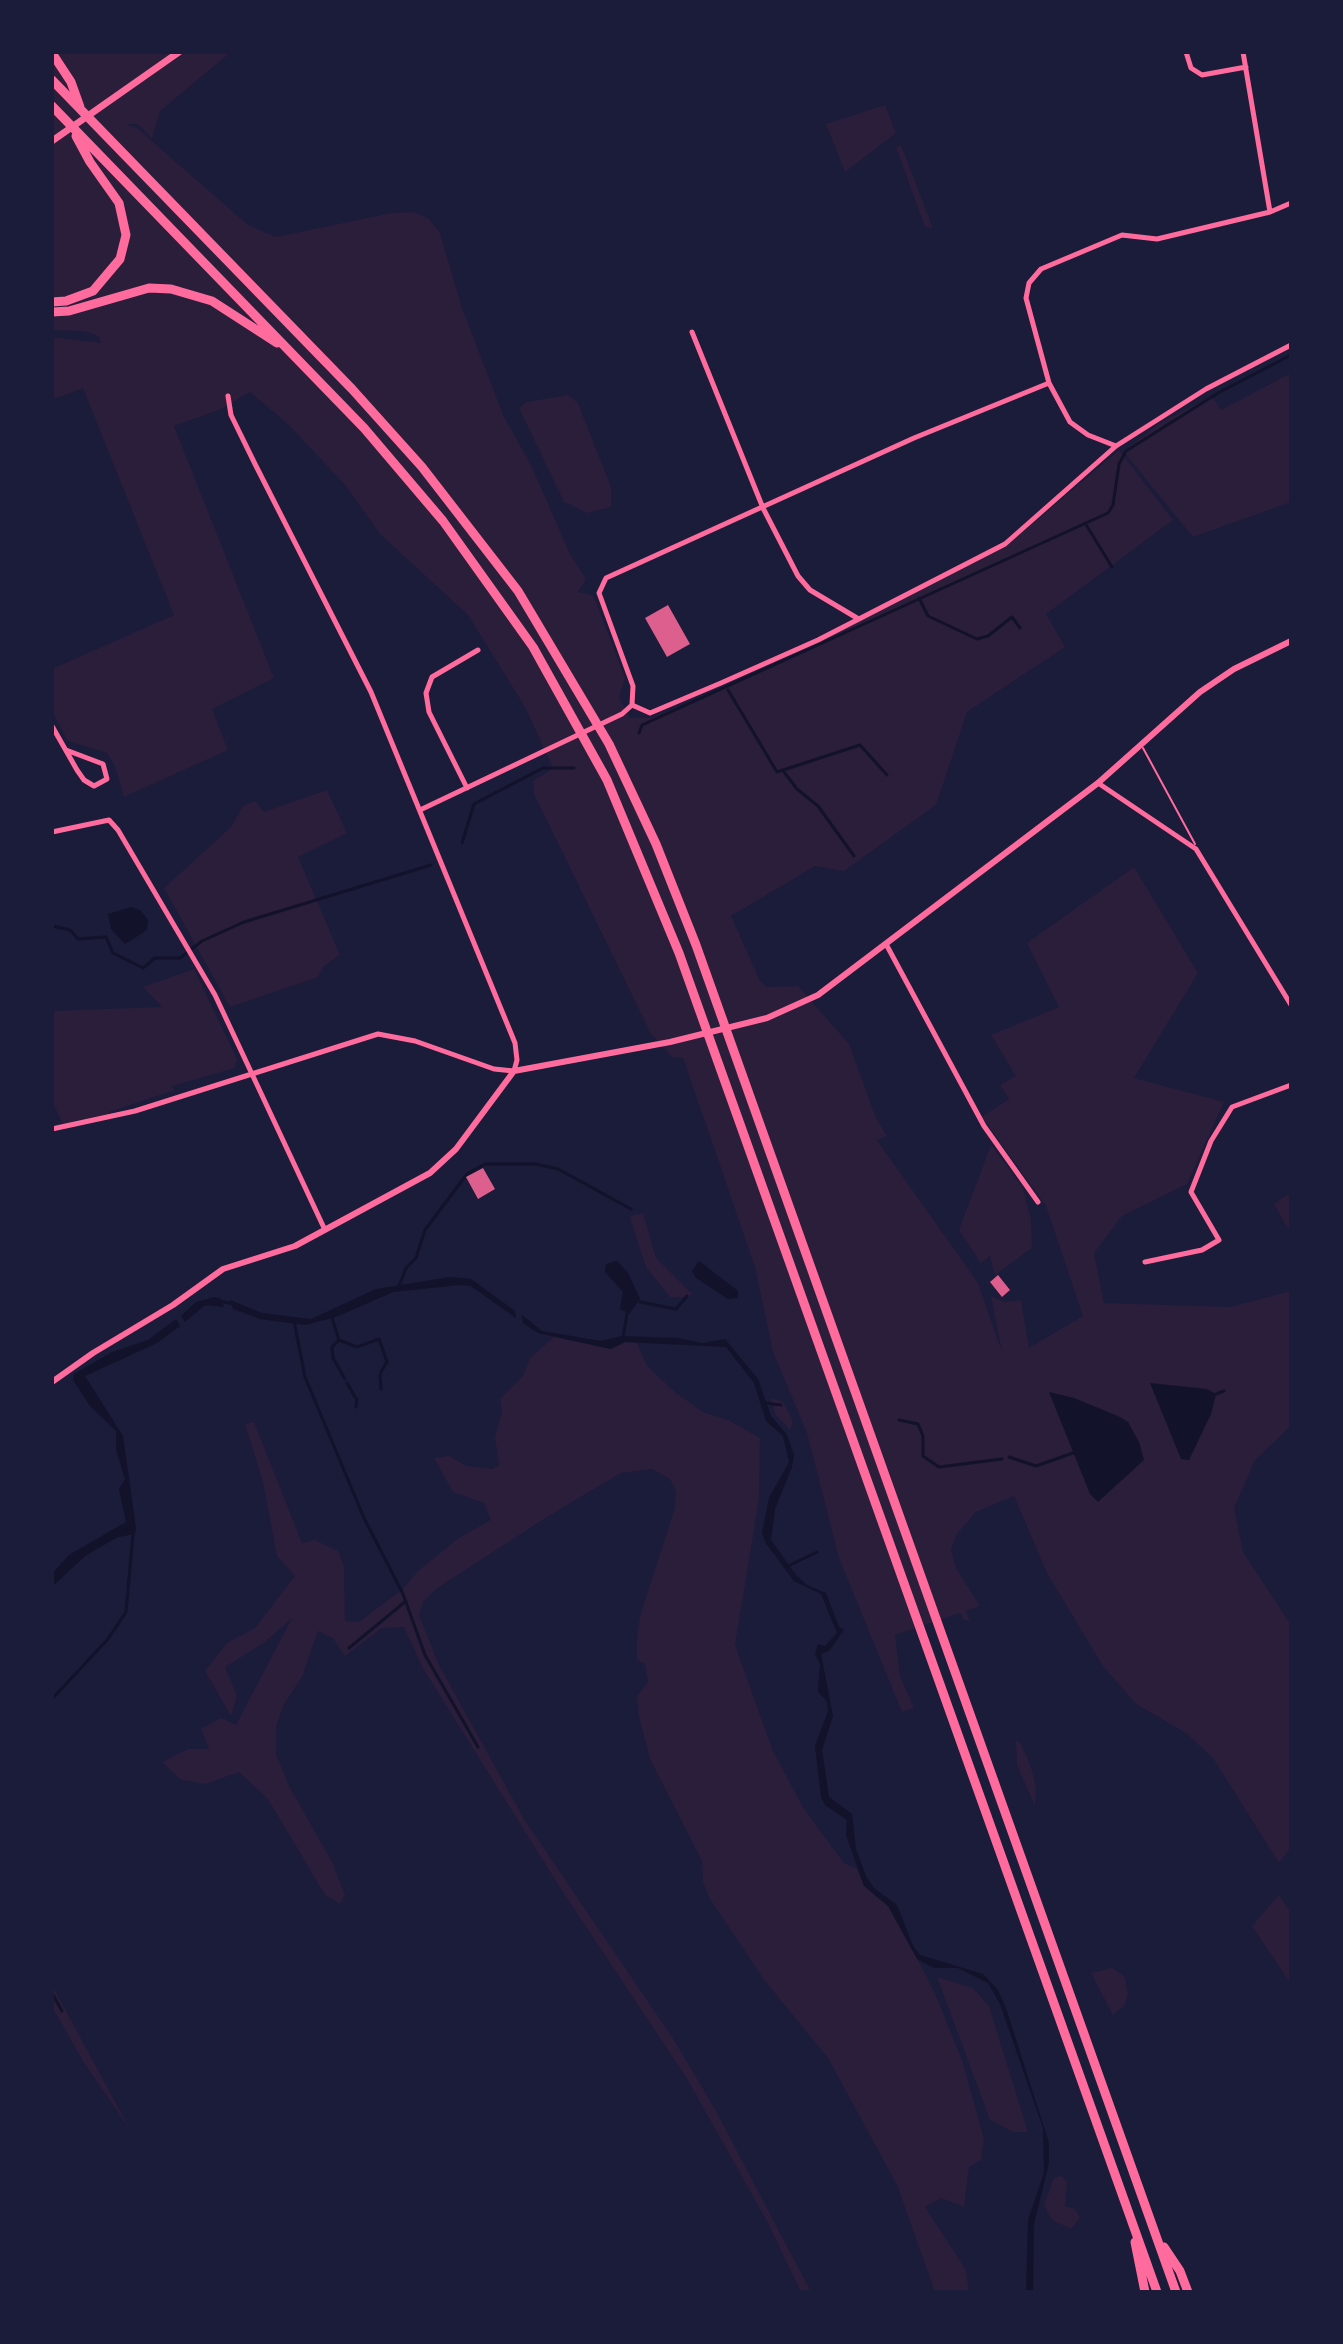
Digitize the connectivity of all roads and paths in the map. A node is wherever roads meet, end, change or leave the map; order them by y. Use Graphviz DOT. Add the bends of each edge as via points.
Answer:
graph roads {
  1 [pos="179,52"];
  2 [pos="1186,52"];
  3 [pos="1243,52"];
  4 [pos="52,53"];
  5 [pos="1246,67"];
  6 [pos="52,80"];
  7 [pos="52,106"];
  8 [pos="81,110"];
  9 [pos="71,126"];
  10 [pos="52,141"];
  11 [pos="1291,203"];
  12 [pos="1270,212"];
  13 [pos="52,302"];
  14 [pos="52,312"];
  15 [pos="692,332"];
  16 [pos="1291,345"];
  17 [pos="293,354"];
  18 [pos="1049,383"];
  19 [pos="228,396"];
  20 [pos="1116,446"];
  21 [pos="763,508"];
  22 [pos="858,618"];
  23 [pos="1291,641"];
  24 [pos="478,650"];
  25 [pos="632,705"];
  26 [pos="52,726"];
  27 [pos="1141,745"];
  28 [pos="66,750"];
  29 [pos="1098,783"];
  30 [pos="467,788"];
  31 [pos="420,810"];
  32 [pos="52,832"];
  33 [pos="1196,849"];
  34 [pos="885,943"];
  35 [pos="1291,1005"];
  36 [pos="514,1071"];
  37 [pos="251,1073"];
  38 [pos="1291,1085"];
  39 [pos="52,1129"];
  40 [pos="1038,1202"];
  41 [pos="326,1231"];
  42 [pos="1145,1262"];
  43 [pos="52,1382"];
  44 [pos="1131,2219"];
  45 [pos="1157,2238"];
  46 [pos="1145,2292"];
  47 [pos="1157,2292"];
  48 [pos="1176,2292"];
  49 [pos="1188,2292"];
  1 -- 10 [label="main road"];
  2 -- 5 [label="street" via="1191,68 1202,75"];
  3 -- 5 [label="street"];
  4 -- 8 [label="highway"];
  5 -- 12 [label="street"];
  6 -- 8 [label="highway"];
  7 -- 9 [label="highway"];
  8 -- 45 [label="highway" via="422,467 518,591 609,744 696,945"];
  9 -- 13 [label="highway" via="119,203 126,235 120,259 93,291"];
  9 -- 17 [label="highway"];
  11 -- 12 [label="street"];
  12 -- 18 [label="street" via="1157,239 1122,235 1041,269 1029,283 1026,298"];
  14 -- 17 [label="highway" via="149,288 171,289 212,301"];
  15 -- 21 [label="street"];
  16 -- 20 [label="street" via="1206,389"];
  17 -- 44 [label="highway" via="443,521 503,602 570,711 635,841"];
  18 -- 20 [label="street" via="1070,422"];
  18 -- 21 [label="street"];
  19 -- 31 [label="street" via="231,415 371,692"];
  20 -- 22 [label="street" via="1005,544"];
  21 -- 22 [label="street" via="810,590"];
  21 -- 25 [label="street" via="602,582 600,600 633,686"];
  22 -- 25 [label="street" via="658,711 643,712"];
  23 -- 27 [label="street" via="1200,692"];
  24 -- 30 [label="street" via="432,677 426,693 429,712"];
  25 -- 30 [label="street"];
  26 -- 28 [label="street"];
  27 -- 29 [label="street"];
  27 -- 33 [label="lane"];
  28 -- 28 [label="street" via="84,780 94,786 107,779 103,764"];
  29 -- 33 [label="street"];
  29 -- 34 [label="street"];
  30 -- 31 [label="street"];
  31 -- 36 [label="street" via="515,1045"];
  32 -- 37 [label="street" via="109,820 192,954"];
  33 -- 35 [label="street"];
  34 -- 36 [label="street" via="818,995 767,1018"];
  34 -- 40 [label="street" via="984,1126"];
  36 -- 37 [label="street" via="389,1033"];
  36 -- 41 [label="street" via="445,1162"];
  37 -- 39 [label="street" via="135,1111"];
  37 -- 41 [label="street"];
  38 -- 42 [label="street" via="1232,1107 1211,1141 1191,1192 1219,1240 1188,1254"];
  41 -- 43 [label="street" via="223,1269"];
  44 -- 46 [label="highway"];
  44 -- 47 [label="highway"];
  45 -- 48 [label="highway"];
  45 -- 49 [label="highway"];
}
